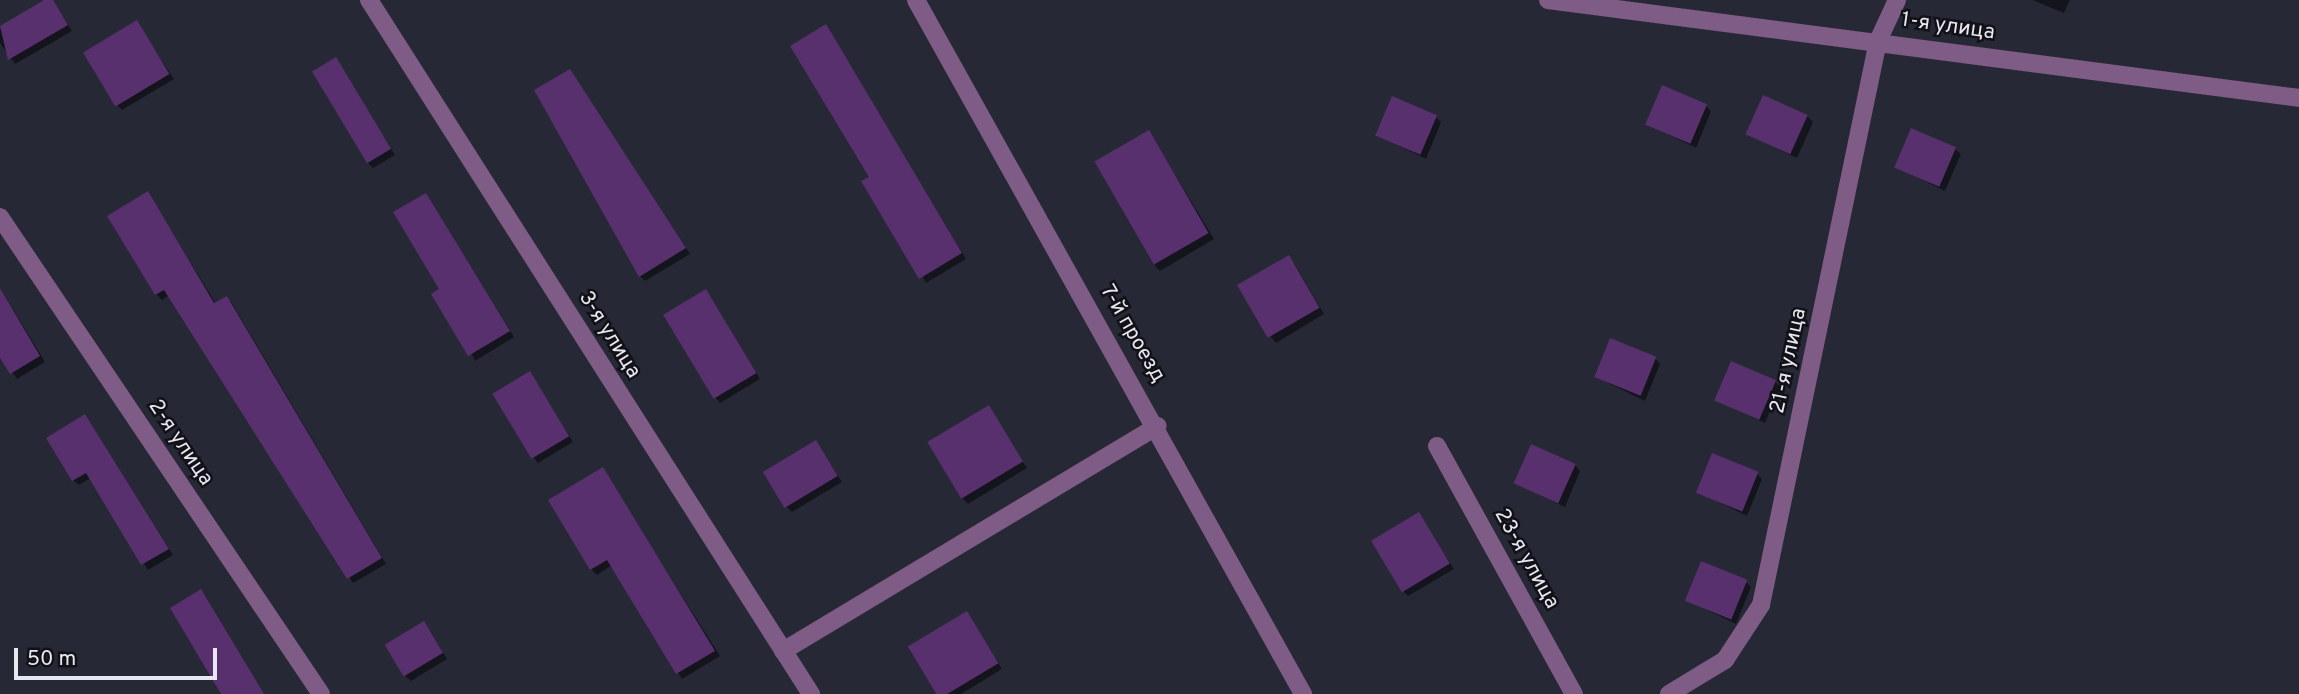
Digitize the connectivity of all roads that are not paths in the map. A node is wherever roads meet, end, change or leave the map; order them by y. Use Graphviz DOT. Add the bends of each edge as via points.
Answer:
graph roads {
  1 [pos="369,0"];
  2 [pos="916,0"];
  3 [pos="1548,0"];
  4 [pos="1898,0"];
  5 [pos="1878,41"];
  6 [pos="2299,99"];
  7 [pos="0,217"];
  8 [pos="1158,426"];
  9 [pos="1437,446"];
  10 [pos="783,651"];
  11 [pos="805,691"];
  12 [pos="321,694"];
  13 [pos="1303,694"];
  14 [pos="1574,694"];
  15 [pos="1669,694"];
  1 -- 10 [label="street, 3-я улица"];
  2 -- 8 [label="street, 7-й проезд"];
  3 -- 5 [label="street, 1-я улица"];
  4 -- 5 [label="street, 21-я улица"];
  5 -- 6 [label="street, 1-я улица"];
  5 -- 15 [label="street, 21-я улица" via="1761,605 1725,660"];
  7 -- 12 [label="street, 2-я улица"];
  8 -- 10 [label="street"];
  8 -- 13 [label="street, 7-й проезд"];
  9 -- 14 [label="street, 23-я улица"];
  10 -- 11 [label="street, 3-я улица"];
}
